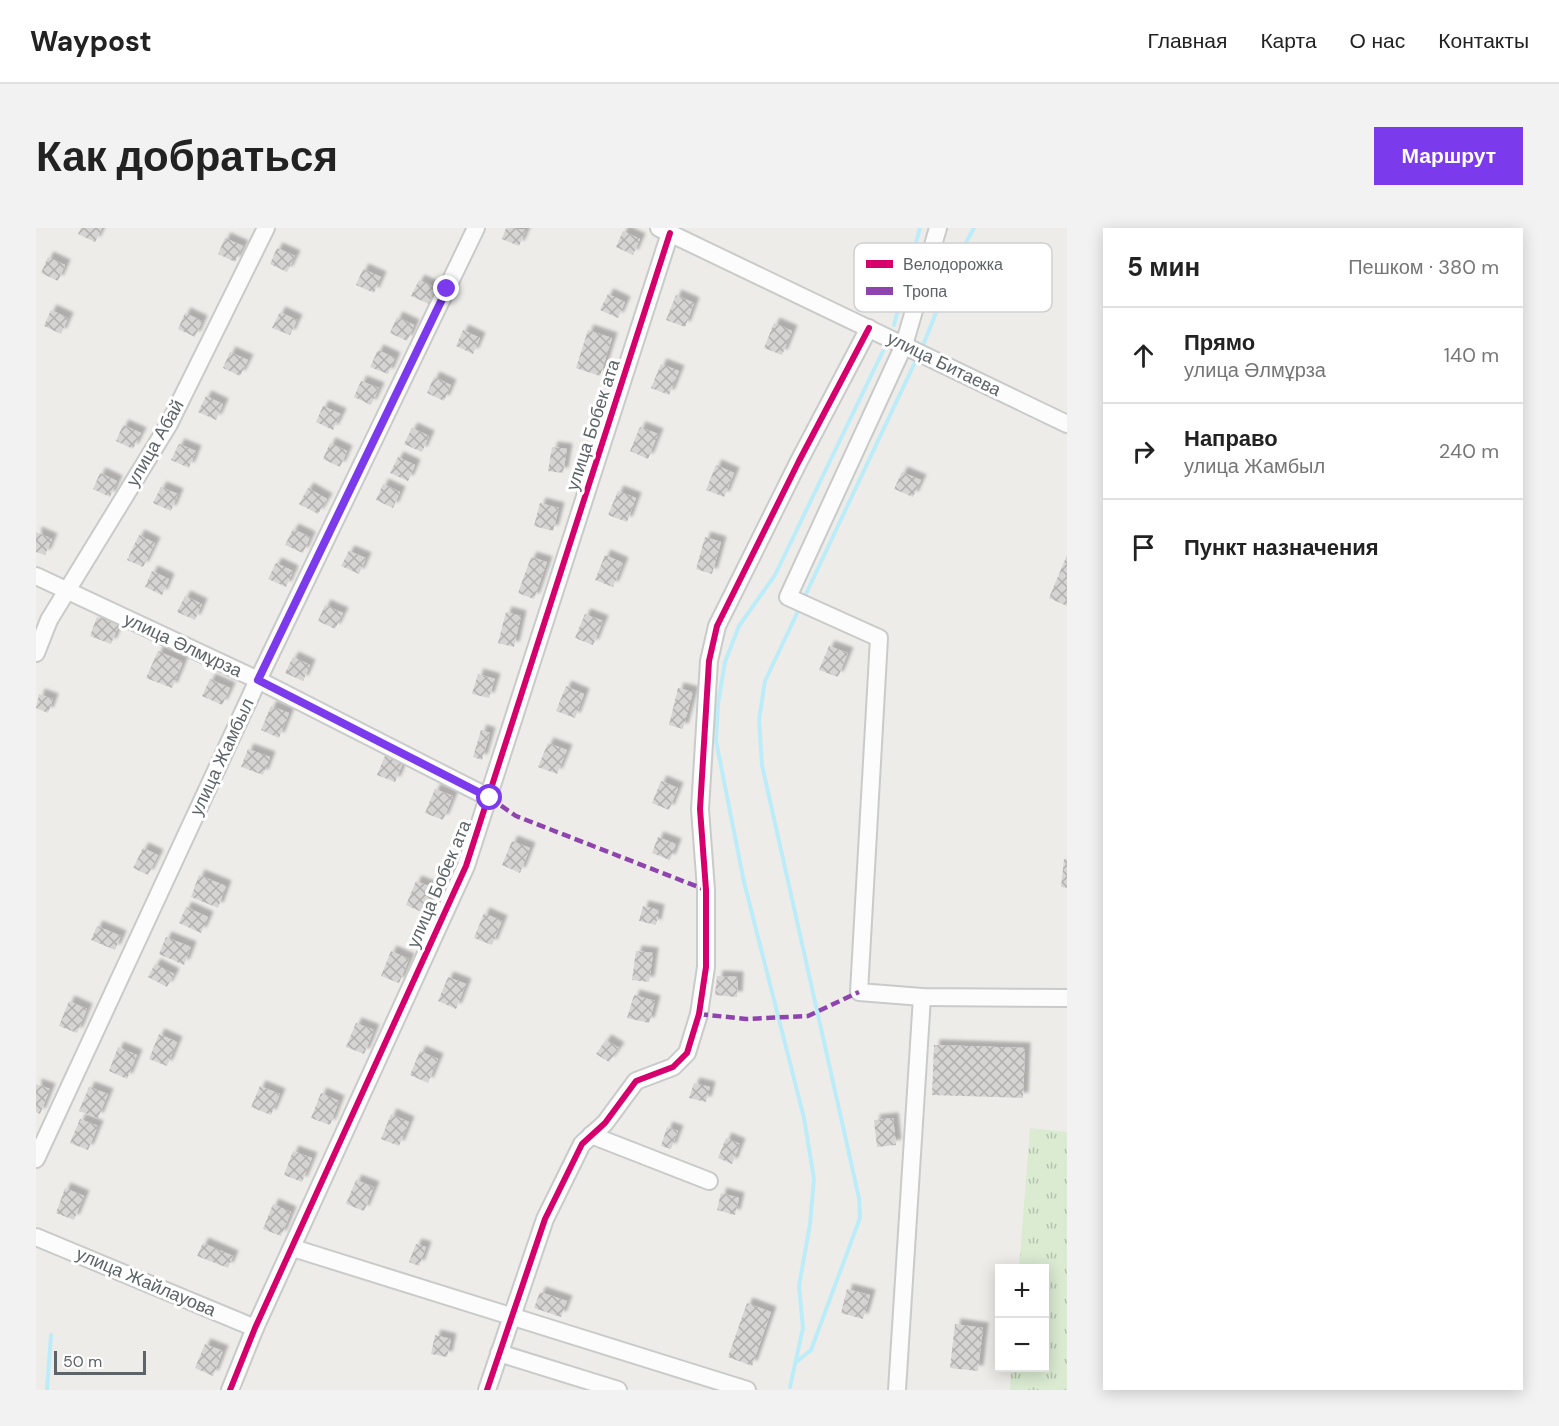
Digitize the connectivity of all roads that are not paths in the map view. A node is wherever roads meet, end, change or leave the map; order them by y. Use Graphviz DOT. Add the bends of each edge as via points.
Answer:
graph roads {
  1 [pos="266,228"];
  2 [pos="476,228"];
  3 [pos="938,228"];
  4 [pos="664,231"];
  5 [pos="934,243"];
  6 [pos="914,312"];
  7 [pos="869,328"];
  8 [pos="904,345"];
  9 [pos="1067,424"];
  10 [pos="36,576"];
  11 [pos="67,591"];
  12 [pos="36,653"];
  13 [pos="258,680"];
  14 [pos="490,798"];
  15 [pos="922,997"];
  16 [pos="1067,998"];
  17 [pos="591,1136"];
  18 [pos="36,1159"];
  19 [pos="709,1181"];
  20 [pos="36,1237"];
  21 [pos="293,1248"];
  22 [pos="511,1318"];
  23 [pos="255,1328"];
  24 [pos="499,1353"];
  25 [pos="729,1387"];
  26 [pos="230,1390"];
  27 [pos="487,1390"];
  28 [pos="618,1390"];
  29 [pos="747,1390"];
  30 [pos="897,1390"];
  1 -- 11 [label="street, улица Абай" via="168,424"];
  2 -- 13 [label="street, улица Жамбыл"];
  3 -- 5 [label="street"];
  4 -- 7 [label="street, улица Битаева"];
  4 -- 14 [label="street, улица Бобек ата"];
  6 -- 8 [label="street"];
  7 -- 8 [label="street, улица Битаева"];
  7 -- 17 [label="street" via="717,626 709,661 700,808 706,967 699,1014 687,1053 673,1067 636,1081"];
  8 -- 9 [label="street, улица Битаева"];
  8 -- 15 [label="street" via="788,597 879,638 859,992"];
  10 -- 11 [label="street, улица Әлмұрза"];
  11 -- 12 [label="street, улица Абай" via="49,620"];
  11 -- 13 [label="street, улица Әлмұрза"];
  13 -- 14 [label="street, улица Әлмұрза"];
  13 -- 18 [label="street, улица Жамбыл"];
  14 -- 21 [label="street, улица Бобек ата" via="466,866"];
  15 -- 16 [label="street"];
  15 -- 30 [label="street"];
  17 -- 19 [label="street"];
  17 -- 22 [label="street" via="582,1144 545,1219"];
  20 -- 23 [label="street, улица Жайлауова"];
  21 -- 22 [label="street"];
  21 -- 23 [label="street, улица Бобек ата"];
  22 -- 24 [label="street"];
  22 -- 25 [label="street"];
  23 -- 26 [label="street, улица Бобек ата"];
  24 -- 27 [label="street"];
  24 -- 28 [label="street"];
  25 -- 29 [label="street"];
}
